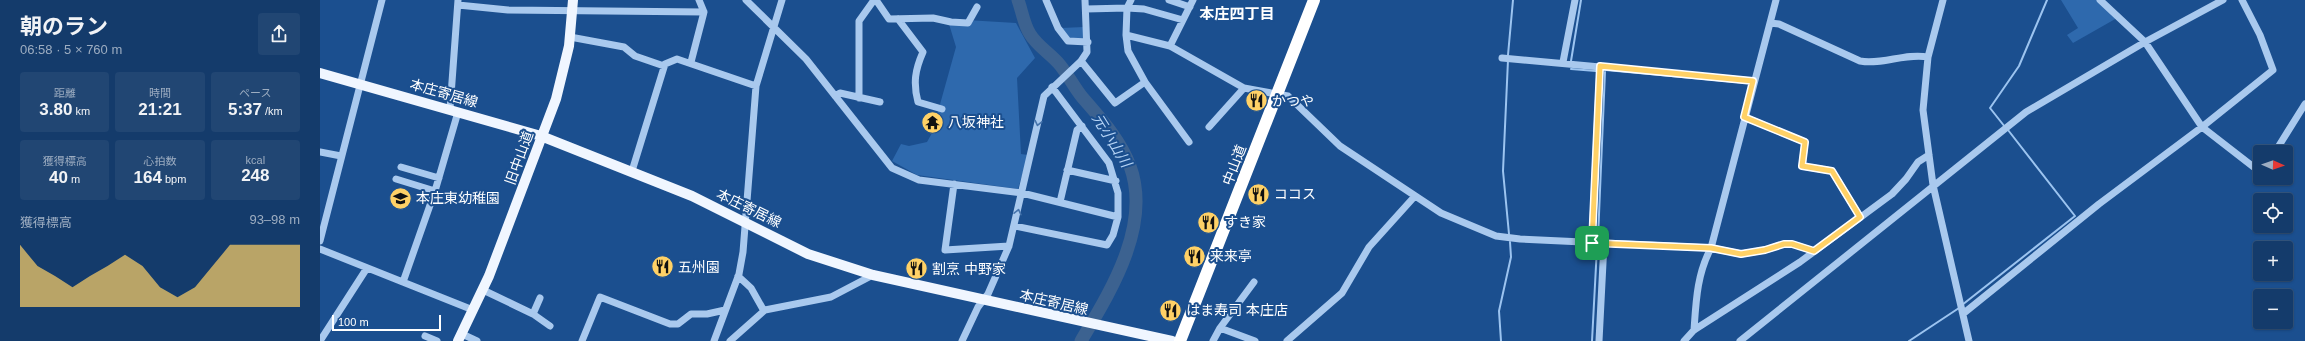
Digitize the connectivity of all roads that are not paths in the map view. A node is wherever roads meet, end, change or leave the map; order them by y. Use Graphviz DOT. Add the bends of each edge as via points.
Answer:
graph roads {
  1 [pos="382,0"];
  2 [pos="574,0"];
  3 [pos="699,0"];
  4 [pos="746,0"];
  5 [pos="782,0"];
  6 [pos="875,0"];
  7 [pos="1046,0"];
  8 [pos="1085,0"];
  9 [pos="1106,0"];
  10 [pos="1131,0"];
  11 [pos="1169,0"];
  12 [pos="1314,0"];
  13 [pos="1575,0"];
  14 [pos="1776,0"];
  15 [pos="1943,0"];
  16 [pos="2100,0"];
  17 [pos="2223,0"];
  18 [pos="2242,0"];
  19 [pos="458,3"];
  20 [pos="1192,3"];
  21 [pos="977,7"];
  22 [pos="1105,8"];
  23 [pos="1127,8"];
  24 [pos="1086,9"];
  25 [pos="572,11"];
  26 [pos="704,12"];
  27 [pos="898,19"];
  28 [pos="1183,20"];
  29 [pos="1770,23"];
  30 [pos="774,26"];
  31 [pos="1126,35"];
  32 [pos="570,38"];
  33 [pos="1088,42"];
  34 [pos="2145,42"];
  35 [pos="1170,46"];
  36 [pos="1928,57"];
  37 [pos="1502,58"];
  38 [pos="691,62"];
  39 [pos="1563,62"];
  40 [pos="1079,64"];
  41 [pos="664,66"];
  42 [pos="1600,66"];
  43 [pos="320,73"];
  44 [pos="1753,81"];
  45 [pos="1146,82"];
  46 [pos="360,85"];
  47 [pos="1054,85"];
  48 [pos="756,86"];
  49 [pos="1244,88"];
  50 [pos="1278,94"];
  51 [pos="835,96"];
  52 [pos="859,98"];
  53 [pos="880,102"];
  54 [pos="2305,104"];
  55 [pos="942,109"];
  56 [pos="454,110"];
  57 [pos="1744,117"];
  58 [pos="1082,126"];
  59 [pos="1209,127"];
  60 [pos="2202,127"];
  61 [pos="541,136"];
  62 [pos="1189,142"];
  63 [pos="2279,145"];
  64 [pos="320,152"];
  65 [pos="1929,155"];
  66 [pos="341,156"];
  67 [pos="401,167"];
  68 [pos="2253,167"];
  69 [pos="1068,170"];
  70 [pos="632,171"];
  71 [pos="439,178"];
  72 [pos="396,179"];
  73 [pos="1116,181"];
  74 [pos="954,184"];
  75 [pos="1933,185"];
  76 [pos="435,191"];
  77 [pos="1022,193"];
  78 [pos="1415,196"];
  79 [pos="1060,202"];
  80 [pos="1118,216"];
  81 [pos="1860,217"];
  82 [pos="746,222"];
  83 [pos="1014,226"];
  84 [pos="320,241"];
  85 [pos="1592,243"];
  86 [pos="1604,243"];
  87 [pos="1009,246"];
  88 [pos="1711,248"];
  89 [pos="320,249"];
  90 [pos="1814,251"];
  91 [pos="367,268"];
  92 [pos="874,275"];
  93 [pos="738,276"];
  94 [pos="403,282"];
  95 [pos="1254,282"];
  96 [pos="483,290"];
  97 [pos="540,298"];
  98 [pos="983,300"];
  99 [pos="473,310"];
  100 [pos="725,310"];
  101 [pos="764,311"];
  102 [pos="534,314"];
  103 [pos="1964,314"];
  104 [pos="550,326"];
  105 [pos="1220,328"];
  106 [pos="1694,330"];
  107 [pos="425,336"];
  108 [pos="460,338"];
  109 [pos="740,338"];
  110 [pos="321,339"];
  111 [pos="437,341"];
  112 [pos="477,341"];
  113 [pos="582,341"];
  114 [pos="714,341"];
  115 [pos="730,341"];
  116 [pos="962,341"];
  117 [pos="1172,341"];
  118 [pos="1180,341"];
  119 [pos="1213,341"];
  120 [pos="1255,341"];
  121 [pos="1287,341"];
  122 [pos="1599,341"];
  123 [pos="1684,341"];
  124 [pos="1740,341"];
  125 [pos="1968,341"];
  1 -- 46 [label="street"];
  2 -- 25 [label="main road, 旧中山道"];
  3 -- 26 [label="street"];
  4 -- 30 [label="street"];
  5 -- 30 [label="street"];
  6 -- 27 [label="street" via="889,19"];
  6 -- 52 [label="street" via="859,20"];
  7 -- 33 [label="street" via="1058,28 1068,41"];
  8 -- 24 [label="street"];
  9 -- 22 [label="street"];
  10 -- 23 [label="street"];
  11 -- 20 [label="street"];
  12 -- 50 [label="highway, 中山道"];
  13 -- 39 [label="street"];
  14 -- 29 [label="street"];
  15 -- 36 [label="street"];
  16 -- 34 [label="street"];
  17 -- 34 [label="street"];
  18 -- 60 [label="street" via="2260,35 2273,70"];
  19 -- 25 [label="street" via="508,10"];
  19 -- 56 [label="street"];
  20 -- 28 [label="street"];
  21 -- 27 [label="street" via="968,23 933,18"];
  22 -- 23 [label="street"];
  22 -- 24 [label="street"];
  23 -- 28 [label="street" via="1144,9"];
  23 -- 31 [label="street"];
  24 -- 33 [label="street"];
  25 -- 26 [label="street"];
  25 -- 32 [label="main road, 旧中山道"];
  26 -- 38 [label="street"];
  27 -- 55 [label="street" via="923,52 915,69 914,83 918,102"];
  28 -- 35 [label="street"];
  29 -- 36 [label="street" via="1779,24 1860,61 1872,63 1916,55"];
  29 -- 44 [label="street"];
  30 -- 48 [label="street"];
  30 -- 51 [label="street" via="806,59"];
  31 -- 35 [label="street"];
  31 -- 45 [label="street" via="1128,51"];
  32 -- 41 [label="street" via="624,47 635,56"];
  32 -- 61 [label="main road, 旧中山道" via="564,71"];
  33 -- 40 [label="street" via="1087,52"];
  34 -- 60 [label="street"];
  34 -- 75 [label="street" via="2026,112"];
  35 -- 49 [label="street"];
  36 -- 65 [label="street" via="1922,110"];
  37 -- 39 [label="street"];
  38 -- 41 [label="street" via="677,59"];
  38 -- 48 [label="street"];
  39 -- 42 [label="street"];
  40 -- 45 [label="street" via="1115,103"];
  40 -- 47 [label="street"];
  41 -- 70 [label="street"];
  42 -- 44 [label="street"];
  42 -- 85 [label="street"];
  43 -- 46 [label="main road, 本庄寄居線"];
  44 -- 57 [label="street"];
  45 -- 62 [label="street"];
  46 -- 56 [label="main road, 本庄寄居線"];
  46 -- 66 [label="street"];
  47 -- 58 [label="street"];
  47 -- 77 [label="street, one-way" via="1044,96"];
  48 -- 82 [label="street"];
  49 -- 50 [label="street"];
  49 -- 59 [label="street"];
  50 -- 78 [label="street" via="1288,96 1340,146"];
  50 -- 118 [label="highway, 中山道"];
  51 -- 52 [label="street" via="840,93"];
  51 -- 74 [label="street" via="892,168 919,180"];
  52 -- 53 [label="street"];
  54 -- 63 [label="street"];
  56 -- 61 [label="main road, 本庄寄居線"];
  56 -- 71 [label="street"];
  57 -- 81 [label="street" via="1805,142 1802,166 1832,171"];
  57 -- 88 [label="street"];
  58 -- 69 [label="street" via="1077,130"];
  58 -- 73 [label="street" via="1104,155"];
  60 -- 68 [label="street"];
  60 -- 103 [label="street" via="2099,204"];
  61 -- 70 [label="main road, 本庄寄居線"];
  61 -- 96 [label="main road, 旧中山道"];
  64 -- 66 [label="street"];
  65 -- 75 [label="street"];
  65 -- 81 [label="street" via="1918,162 1892,194"];
  66 -- 84 [label="street"];
  67 -- 71 [label="street"];
  69 -- 73 [label="street"];
  69 -- 79 [label="street"];
  70 -- 82 [label="main road, 本庄寄居線"];
  71 -- 76 [label="street"];
  72 -- 76 [label="street"];
  73 -- 80 [label="street"];
  74 -- 77 [label="street"];
  74 -- 87 [label="street" via="945,250"];
  75 -- 103 [label="street"];
  75 -- 124 [label="street"];
  76 -- 94 [label="street"];
  77 -- 79 [label="street"];
  83 -- 77 [label="street, one-way"];
  78 -- 85 [label="street" via="1441,213 1496,236 1520,240"];
  78 -- 121 [label="street" via="1369,247 1342,293"];
  79 -- 80 [label="street"];
  80 -- 83 [label="street" via="1107,246"];
  81 -- 90 [label="street"];
  82 -- 92 [label="main road, 本庄寄居線" via="808,254"];
  82 -- 93 [label="street"];
  83 -- 87 [label="street"];
  85 -- 86 [label="street"];
  86 -- 88 [label="street"];
  86 -- 122 [label="street"];
  87 -- 98 [label="street"];
  88 -- 90 [label="street" via="1741,254 1792,244"];
  88 -- 106 [label="street" via="1704,260 1698,283"];
  89 -- 91 [label="street"];
  90 -- 106 [label="street" via="1751,296"];
  91 -- 94 [label="street"];
  91 -- 110 [label="street"];
  92 -- 98 [label="main road, 本庄寄居線"];
  92 -- 101 [label="street" via="831,297"];
  93 -- 100 [label="street"];
  93 -- 101 [label="street" via="752,288"];
  94 -- 99 [label="street"];
  95 -- 105 [label="street"];
  96 -- 99 [label="main road, 旧中山道"];
  96 -- 102 [label="street"];
  97 -- 102 [label="street"];
  98 -- 116 [label="street"];
  98 -- 117 [label="main road, 本庄寄居線"];
  99 -- 108 [label="main road, 旧中山道"];
  100 -- 113 [label="street" via="692,314 678,324 670,324 600,297"];
  100 -- 114 [label="street"];
  101 -- 109 [label="street"];
  102 -- 104 [label="street"];
  103 -- 125 [label="street"];
  105 -- 119 [label="street"];
  105 -- 120 [label="street"];
  106 -- 123 [label="street"];
  107 -- 111 [label="street"];
  108 -- 112 [label="street"];
  109 -- 115 [label="street"];
}
